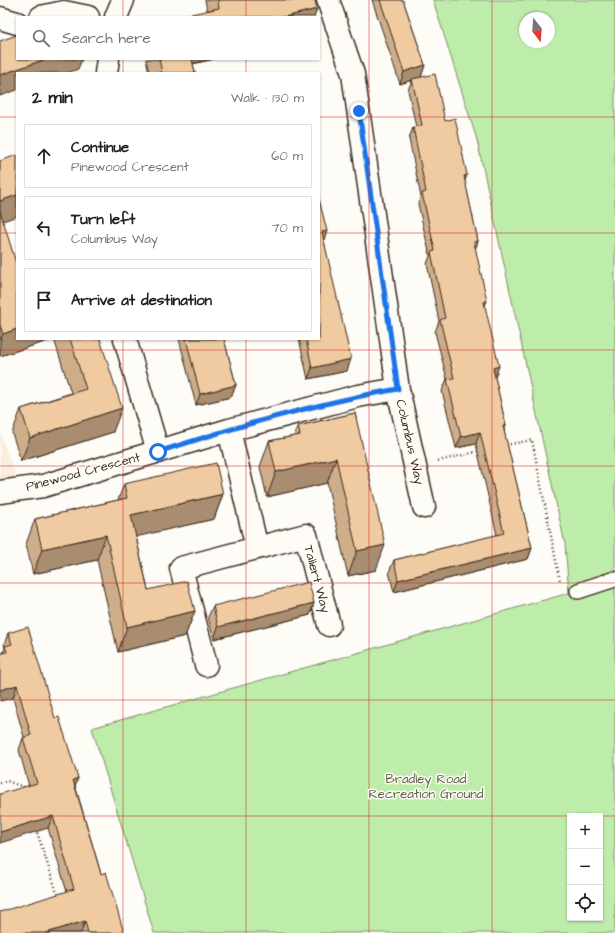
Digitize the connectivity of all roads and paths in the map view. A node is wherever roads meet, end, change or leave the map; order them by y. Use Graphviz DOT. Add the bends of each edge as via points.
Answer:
graph roads {
  1 [pos="123,0"];
  2 [pos="328,0"];
  3 [pos="46,16"];
  4 [pos="83,16"];
  5 [pos="116,16"];
  6 [pos="0,18"];
  7 [pos="16,23"];
  8 [pos="108,60"];
  9 [pos="106,72"];
  10 [pos="125,340"];
  11 [pos="398,389"];
  12 [pos="229,430"];
  13 [pos="501,446"];
  14 [pos="486,450"];
  15 [pos="158,452"];
  16 [pos="415,466"];
  17 [pos="0,492"];
  18 [pos="424,507"];
  19 [pos="257,548"];
  20 [pos="615,578"];
  21 [pos="578,591"];
  22 [pos="329,625"];
  23 [pos="206,665"];
  24 [pos="0,783"];
  25 [pos="25,794"];
  26 [pos="35,824"];
  27 [pos="60,904"];
  1 -- 5 [label="street"];
  2 -- 11 [label="street, Columbus Way" via="353,74"];
  3 -- 4 [label="street" via="64,12"];
  6 -- 7 [label="street"];
  8 -- 9 [label="street"];
  10 -- 15 [label="street"];
  11 -- 12 [label="street, Pinewood Crescent" via="358,396"];
  11 -- 16 [label="street, Columbus Way"];
  12 -- 15 [label="street, Pinewood Crescent"];
  12 -- 19 [label="street"];
  13 -- 21 [label="path" via="532,440 560,581"];
  14 -- 16 [label="path"];
  15 -- 17 [label="street, Pinewood Crescent" via="43,486"];
  16 -- 18 [label="street, Columbus Way"];
  19 -- 22 [label="street, Tallert Way" via="306,535"];
  19 -- 23 [label="street, Tallert Way" via="181,568"];
  20 -- 21 [label="lane"];
  24 -- 25 [label="path" via="7,781 23,787"];
  26 -- 27 [label="path"];
}
